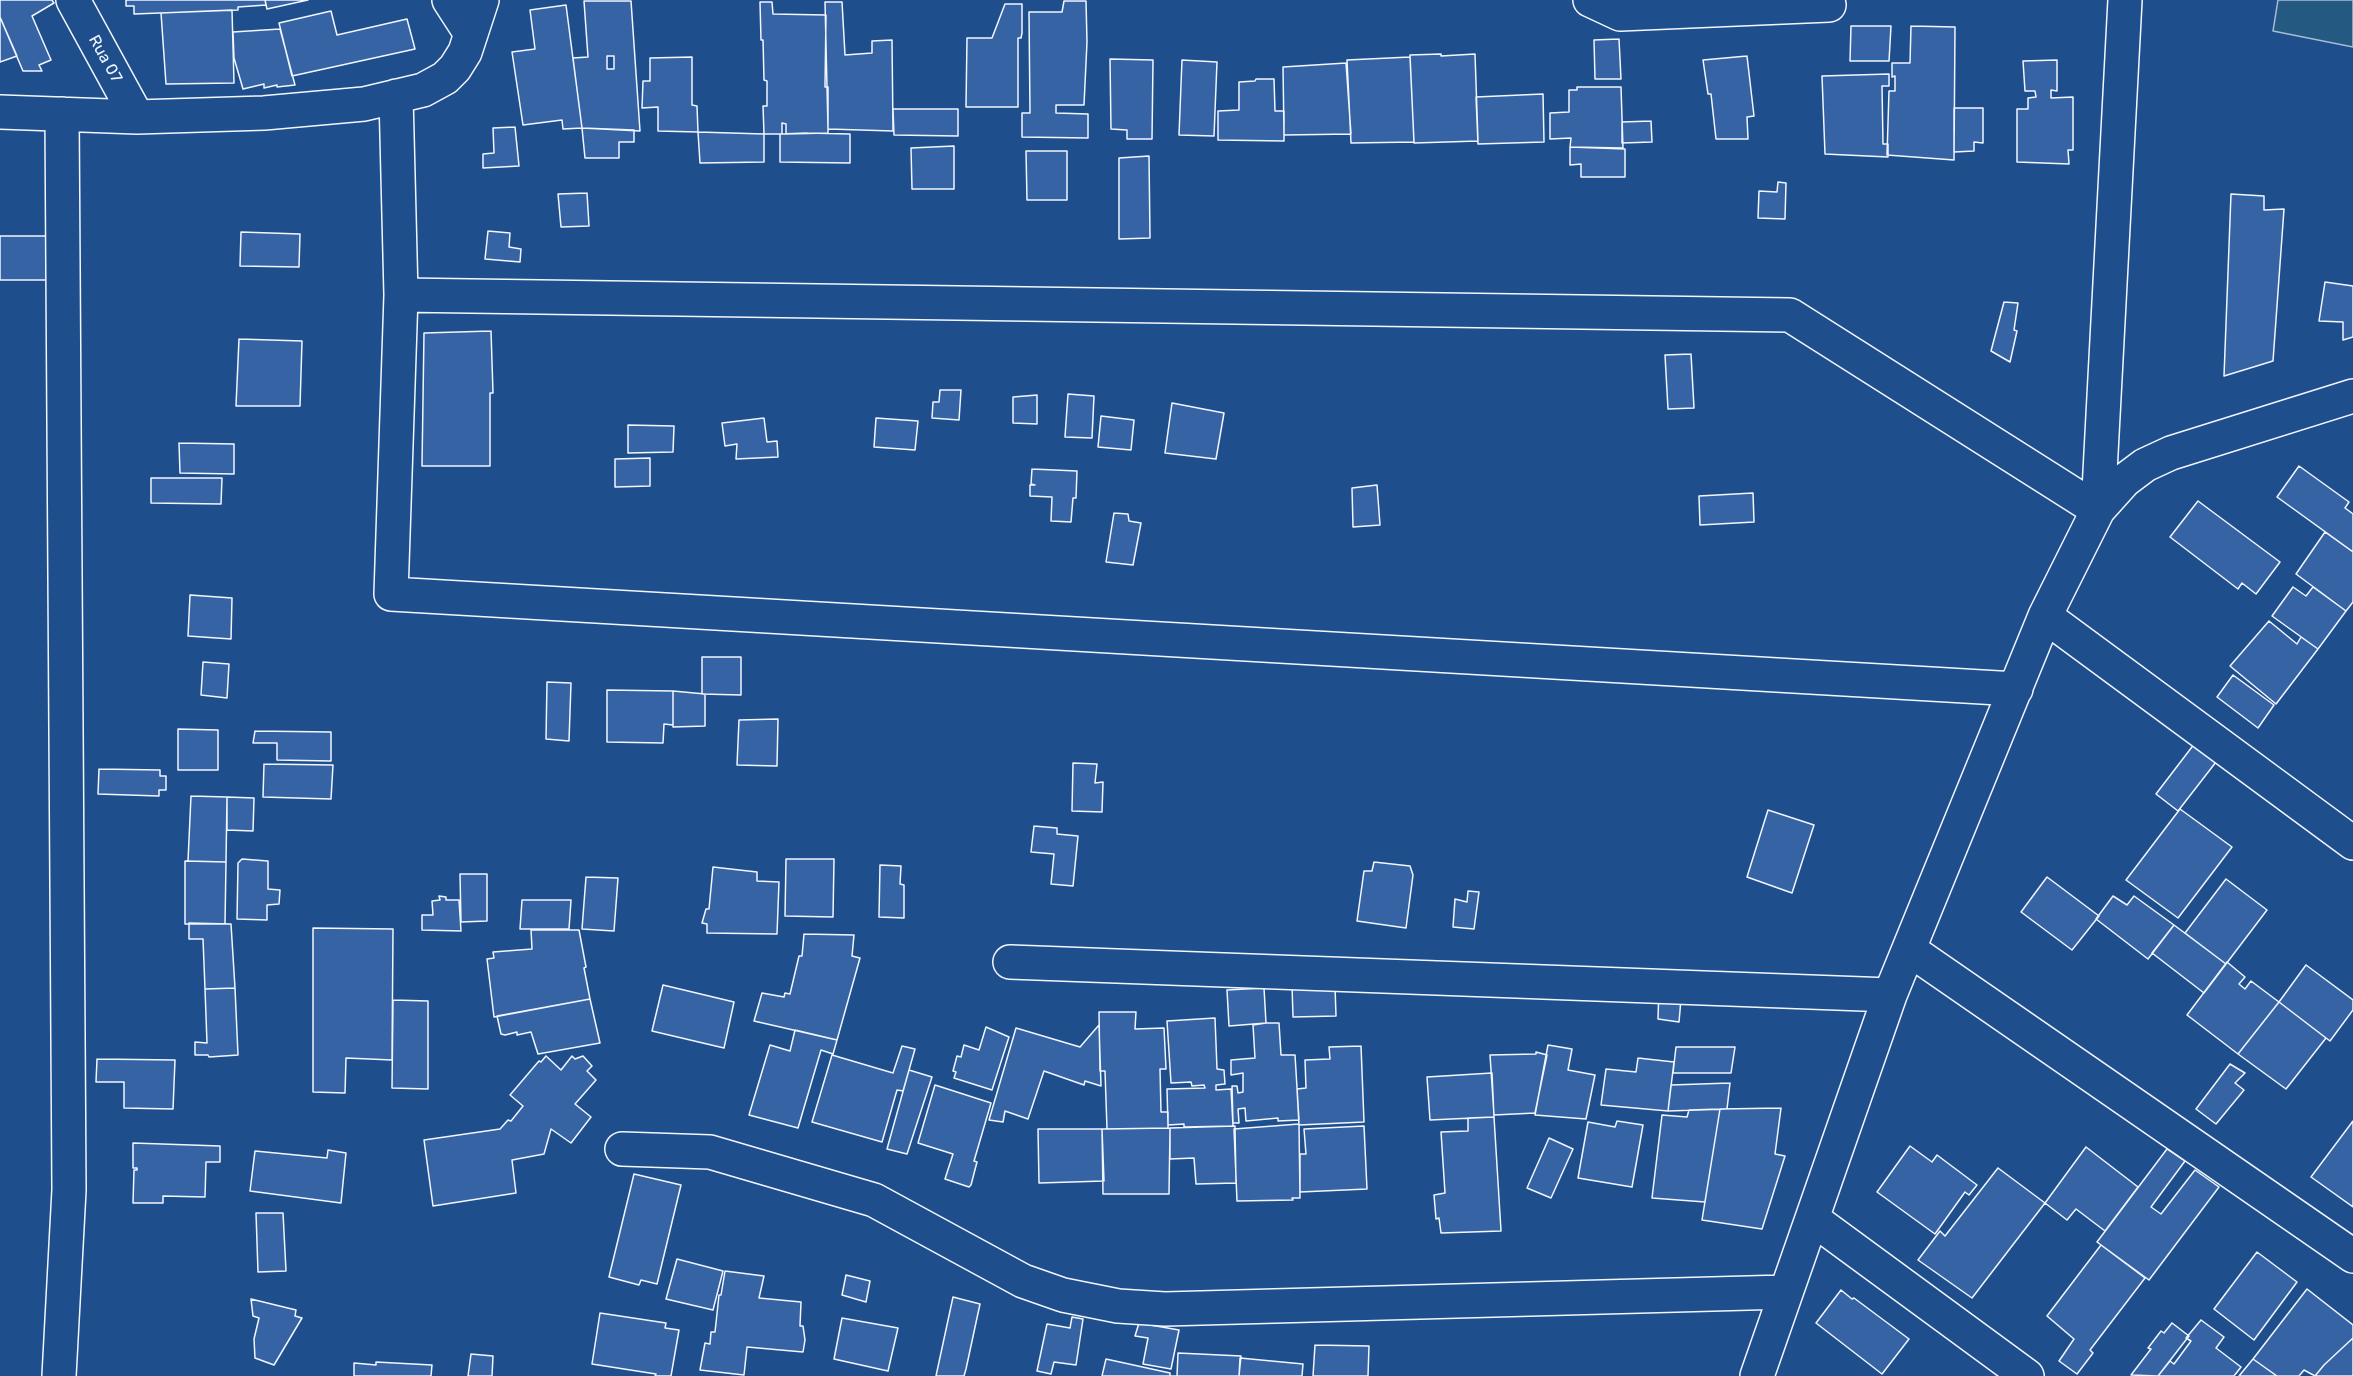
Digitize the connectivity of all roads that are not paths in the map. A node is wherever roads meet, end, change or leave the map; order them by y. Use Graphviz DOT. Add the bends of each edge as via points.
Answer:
graph roads {
  1 [pos="73,0"];
  2 [pos="449,0"];
  3 [pos="482,0"];
  4 [pos="1590,0"];
  5 [pos="2125,0"];
  6 [pos="1829,5"];
  7 [pos="471,34"];
  8 [pos="396,96"];
  9 [pos="0,112"];
  10 [pos="62,114"];
  11 [pos="137,117"];
  12 [pos="401,296"];
  13 [pos="2353,396"];
  14 [pos="2098,510"];
  15 [pos="2045,616"];
  16 [pos="2016,689"];
  17 [pos="2353,843"];
  18 [pos="1910,950"];
  19 [pos="1010,962"];
  20 [pos="1890,995"];
  21 [pos="622,1149"];
  22 [pos="1813,1219"];
  23 [pos="2353,1256"];
  24 [pos="1785,1292"];
  25 [pos="58,1376"];
  26 [pos="1757,1376"];
  27 [pos="2028,1376"];
  1 -- 11 [label="street, Rua 07"];
  2 -- 7 [label="street"];
  3 -- 7 [label="street"];
  4 -- 6 [label="street" via="1620,14"];
  5 -- 14 [label="street"];
  7 -- 8 [label="street" via="455,68 445,78 423,90"];
  8 -- 11 [label="street" via="364,104 264,113"];
  8 -- 12 [label="street"];
  9 -- 10 [label="street"];
  10 -- 11 [label="street"];
  10 -- 25 [label="street" via="69,1190"];
  12 -- 14 [label="street" via="1790,315"];
  12 -- 16 [label="street" via="391,594"];
  13 -- 14 [label="street" via="2171,453 2125,480"];
  14 -- 15 [label="street"];
  15 -- 16 [label="street"];
  15 -- 17 [label="street"];
  16 -- 18 [label="street"];
  18 -- 20 [label="street"];
  18 -- 23 [label="street"];
  19 -- 20 [label="street"];
  20 -- 22 [label="street"];
  21 -- 24 [label="street" via="710,1152 874,1200 1023,1281 1064,1295 1118,1306 1165,1309"];
  22 -- 24 [label="street"];
  22 -- 27 [label="street"];
  24 -- 26 [label="street"];
}
